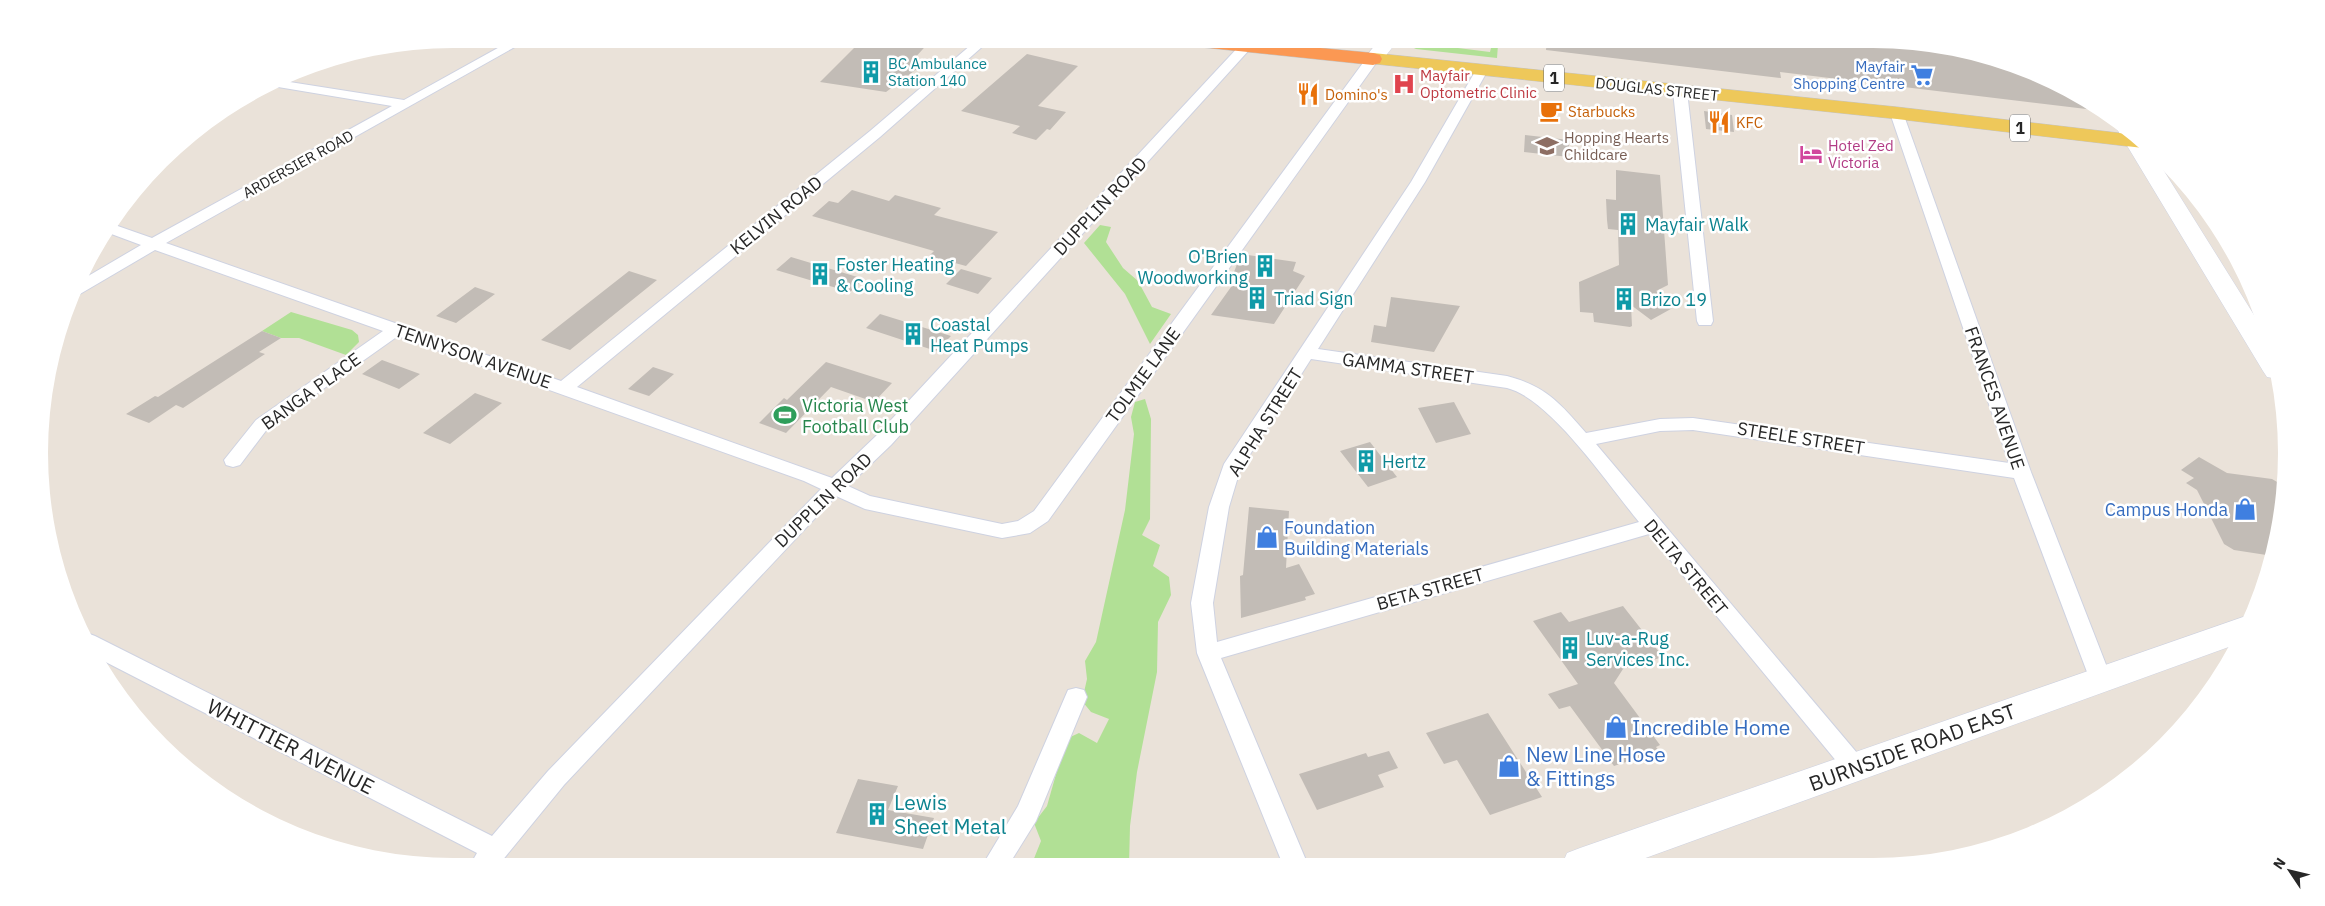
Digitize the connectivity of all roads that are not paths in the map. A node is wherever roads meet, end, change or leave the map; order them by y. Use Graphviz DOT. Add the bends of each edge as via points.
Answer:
graph roads {
  1 [pos="507,48"];
  2 [pos="975,48"];
  3 [pos="1244,48"];
  4 [pos="1265,48"];
  5 [pos="1382,48"];
  6 [pos="1372,59"];
  7 [pos="1482,70"];
  8 [pos="283,85"];
  9 [pos="1680,91"];
  10 [pos="406,104"];
  11 [pos="1897,114"];
  12 [pos="2124,135"];
  13 [pos="2142,151"];
  14 [pos="115,230"];
  15 [pos="155,243"];
  16 [pos="84,285"];
  17 [pos="1706,321"];
  18 [pos="396,330"];
  19 [pos="1308,353"];
  20 [pos="2265,353"];
  21 [pos="1507,382"];
  22 [pos="564,388"];
  23 [pos="1582,440"];
  24 [pos="234,460"];
  25 [pos="2021,472"];
  26 [pos="835,487"];
  27 [pos="1652,526"];
  28 [pos="2236,632"];
  29 [pos="97,648"];
  30 [pos="1208,652"];
  31 [pos="2101,680"];
  32 [pos="1076,697"];
  33 [pos="1855,767"];
  34 [pos="488,858"];
  35 [pos="999,858"];
  36 [pos="1292,858"];
  37 [pos="1597,858"];
  1 -- 10 [label="street, ARDERSIER ROAD"];
  2 -- 22 [label="street, KELVIN ROAD" via="875,134"];
  3 -- 26 [label="street, DUPPLIN ROAD" via="911,412"];
  4 -- 6 [label="highway, DOUGLAS STREET / 1"];
  5 -- 6 [label="main road"];
  6 -- 7 [label="main road, DOUGLAS STREET / 1"];
  6 -- 26 [label="street, TOLMIE LANE" via="1041,516 1023,528 1002,531 877,506"];
  7 -- 9 [label="main road, DOUGLAS STREET / 1"];
  7 -- 19 [label="street, ALPHA STREET" via="1418,182"];
  8 -- 10 [label="street"];
  9 -- 11 [label="main road, DOUGLAS STREET / 1"];
  9 -- 17 [label="street"];
  10 -- 15 [label="street, ARDERSIER ROAD"];
  11 -- 12 [label="main road, DOUGLAS STREET / 1"];
  11 -- 25 [label="street, FRANCES AVENUE"];
  13 -- 20 [label="main road"];
  14 -- 15 [label="street, TENNYSON AVENUE"];
  15 -- 16 [label="street, ARDERSIER ROAD"];
  15 -- 18 [label="street, TENNYSON AVENUE"];
  18 -- 22 [label="street, TENNYSON AVENUE"];
  18 -- 24 [label="street, BANGA PLACE" via="262,424"];
  19 -- 21 [label="street, GAMMA STREET"];
  19 -- 30 [label="street, ALPHA STREET" via="1231,469 1219,507 1202,603"];
  21 -- 23 [label="street, DELTA STREET" via="1536,391"];
  22 -- 26 [label="street, TENNYSON AVENUE"];
  23 -- 25 [label="street, STEELE STREET" via="1660,425 1693,424"];
  23 -- 27 [label="street, DELTA STREET"];
  25 -- 31 [label="street, FRANCES AVENUE"];
  26 -- 34 [label="street, DUPPLIN ROAD" via="792,528 556,778"];
  27 -- 30 [label="street, BETA STREET"];
  27 -- 33 [label="street, DELTA STREET"];
  28 -- 31 [label="main road, BURNSIDE ROAD EAST"];
  29 -- 34 [label="street, WHITTIER AVENUE"];
  30 -- 36 [label="street, ALPHA STREET"];
  31 -- 33 [label="main road, BURNSIDE ROAD EAST"];
  32 -- 35 [label="street" via="1027,812"];
  33 -- 37 [label="main road, BURNSIDE ROAD EAST"];
}
